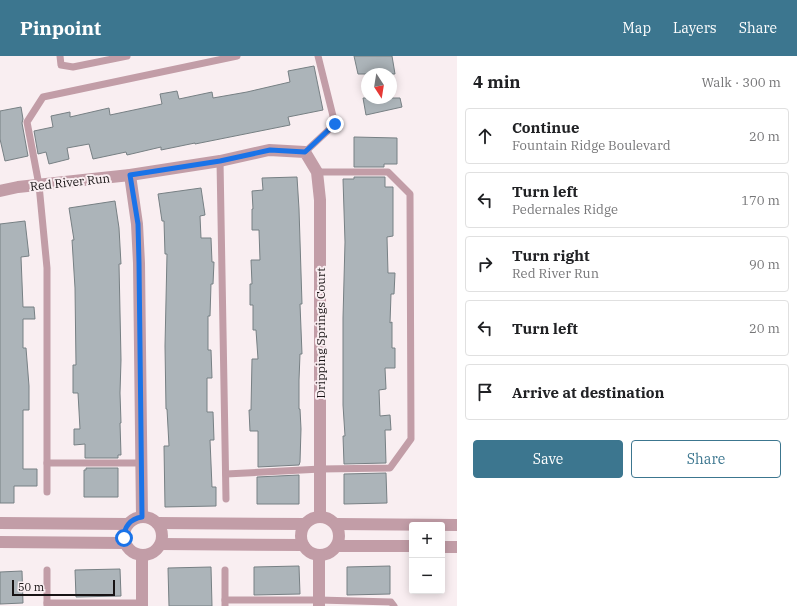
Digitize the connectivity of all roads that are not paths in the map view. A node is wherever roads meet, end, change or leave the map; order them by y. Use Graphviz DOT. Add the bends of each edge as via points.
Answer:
graph roads {
  1 [pos="60,56"];
  2 [pos="127,56"];
  3 [pos="237,56"];
  4 [pos="318,56"];
  5 [pos="305,152"];
  6 [pos="220,161"];
  7 [pos="317,172"];
  8 [pos="130,175"];
  9 [pos="39,185"];
  10 [pos="0,191"];
  11 [pos="47,463"];
  12 [pos="141,463"];
  13 [pos="321,469"];
  14 [pos="226,474"];
  15 [pos="47,492"];
  16 [pos="226,499"];
  17 [pos="142,517"];
  18 [pos="320,517"];
  19 [pos="0,523"];
  20 [pos="157,523"];
  21 [pos="128,524"];
  22 [pos="305,524"];
  23 [pos="336,524"];
  24 [pos="457,525"];
  25 [pos="0,542"];
  26 [pos="125,543"];
  27 [pos="160,544"];
  28 [pos="303,545"];
  29 [pos="337,546"];
  30 [pos="409,546"];
  31 [pos="445,547"];
  32 [pos="457,547"];
  33 [pos="142,555"];
  34 [pos="319,555"];
  35 [pos="47,570"];
  36 [pos="225,570"];
  37 [pos="225,603"];
  38 [pos="319,603"];
  39 [pos="47,604"];
  40 [pos="142,604"];
  41 [pos="394,606"];
  1 -- 2 [label="lane" via="61,65 73,67"];
  3 -- 9 [label="lane" via="43,97 27,122"];
  4 -- 5 [label="lane" via="335,124"];
  5 -- 6 [label="street, Red River Run" via="270,150"];
  5 -- 7 [label="street, Dripping Springs Court"];
  6 -- 8 [label="street, Red River Run"];
  6 -- 14 [label="lane"];
  7 -- 13 [label="street, Dripping Springs Court" via="320,200"];
  7 -- 13 [label="lane" via="388,172 410,194 411,439 390,468"];
  8 -- 9 [label="street, Red River Run"];
  8 -- 12 [label="street" via="138,224"];
  9 -- 10 [label="street, Red River Run"];
  9 -- 11 [label="lane" via="47,268"];
  11 -- 12 [label="lane"];
  11 -- 15 [label="lane"];
  12 -- 17 [label="street"];
  13 -- 14 [label="lane"];
  13 -- 18 [label="street, Dripping Springs Court"];
  14 -- 16 [label="lane"];
  17 -- 20 [label="street" via="150,518"];
  17 -- 21 [label="street"];
  18 -- 22 [label="street"];
  18 -- 23 [label="street"];
  19 -- 21 [label="street"];
  20 -- 22 [label="street"];
  20 -- 27 [label="street" via="162,535"];
  21 -- 26 [label="street" via="124,533"];
  22 -- 28 [label="street" via="301,534"];
  23 -- 24 [label="street"];
  23 -- 29 [label="street" via="340,537"];
  25 -- 26 [label="street"];
  26 -- 33 [label="street" via="134,553"];
  27 -- 28 [label="street"];
  27 -- 33 [label="street" via="153,553"];
  28 -- 34 [label="street" via="310,552"];
  29 -- 30 [label="street"];
  29 -- 34 [label="street" via="332,552"];
  31 -- 32 [label="street"];
  33 -- 40 [label="street"];
  34 -- 38 [label="street"];
  35 -- 39 [label="lane"];
  36 -- 37 [label="lane"];
  37 -- 38 [label="lane"];
  38 -- 41 [label="lane" via="391,602"];
  39 -- 40 [label="lane"];
}
